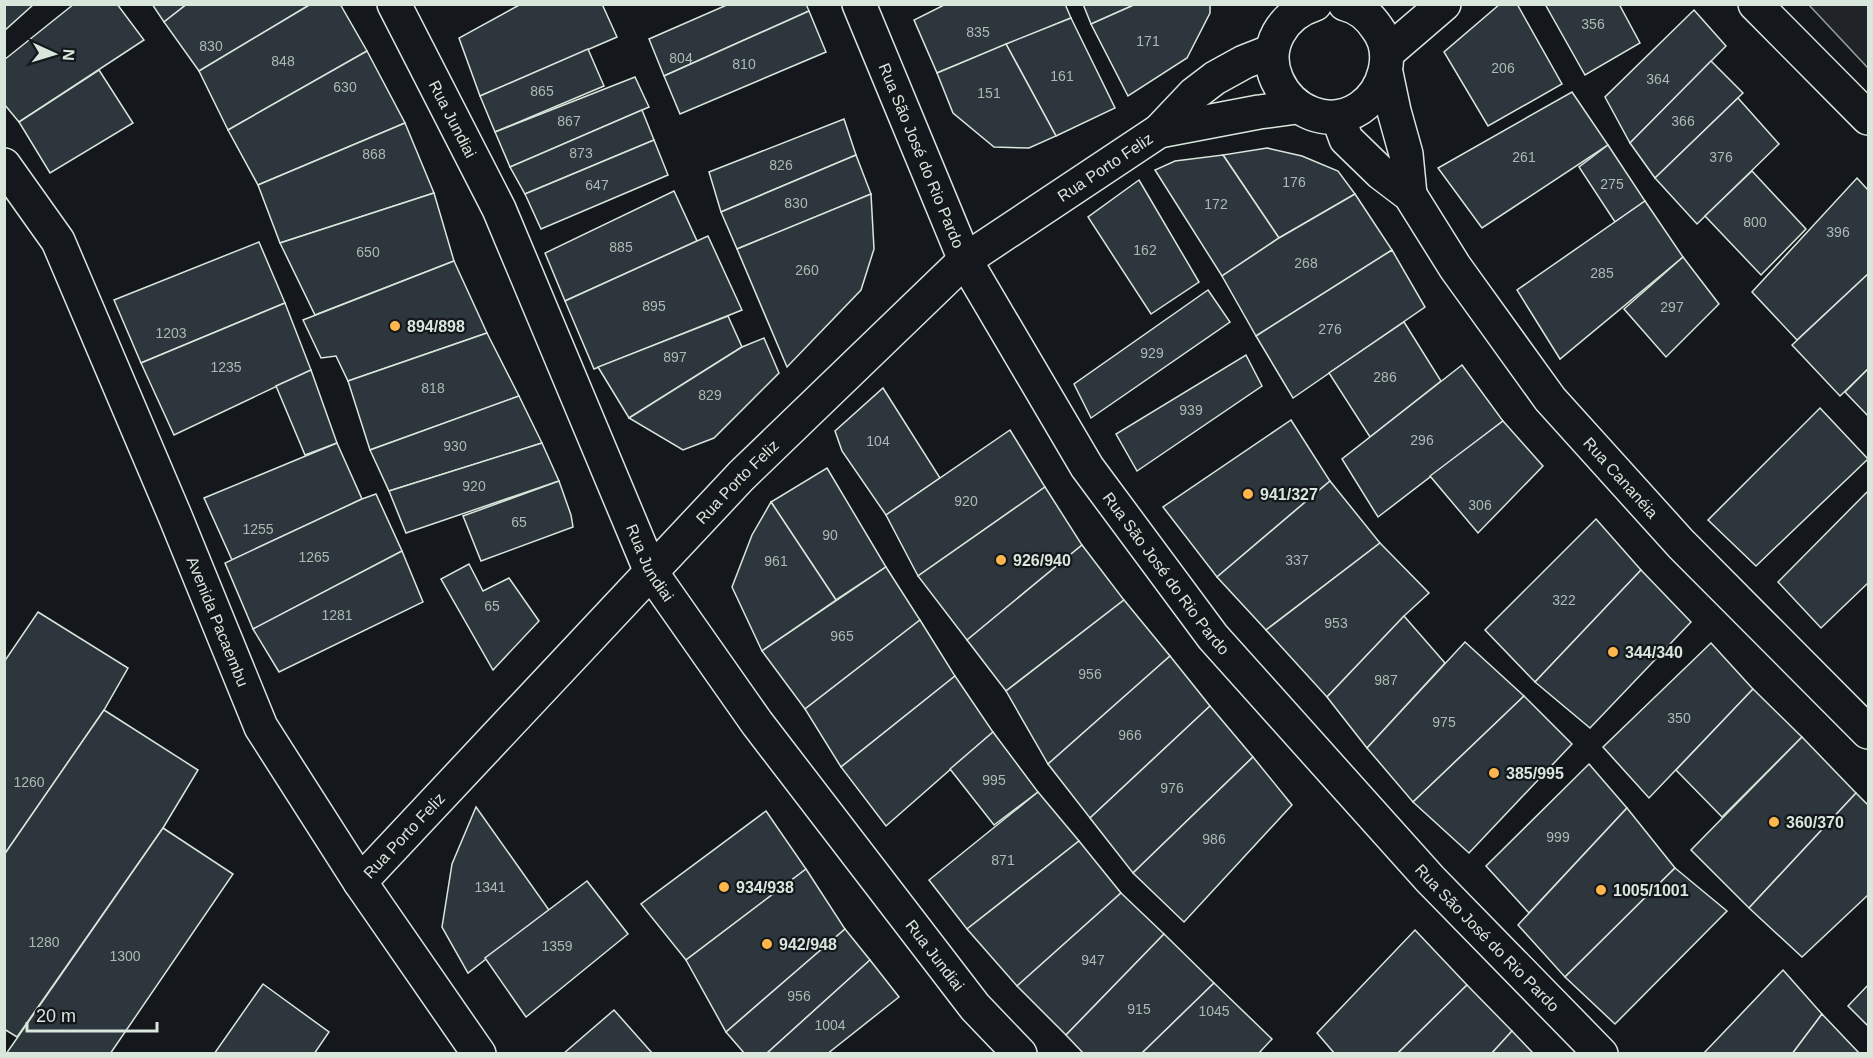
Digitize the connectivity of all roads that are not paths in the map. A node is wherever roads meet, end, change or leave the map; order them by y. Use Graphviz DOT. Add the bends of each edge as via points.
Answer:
graph roads {
  1 [pos="394,4"];
  2 [pos="859,4"];
  3 [pos="1315,4"];
  4 [pos="1444,4"];
  5 [pos="1755,4"];
  6 [pos="1351,5"];
  7 [pos="1278,27"];
  8 [pos="1386,63"];
  9 [pos="1297,107"];
  10 [pos="1338,117"];
  11 [pos="1869,118"];
  12 [pos="1159,131"];
  13 [pos="4,165"];
  14 [pos="1410,195"];
  15 [pos="965,260"];
  16 [pos="651,572"];
  17 [pos="1869,732"];
  18 [pos="360,882"];
  19 [pos="479,1053"];
  20 [pos="1020,1053"];
  21 [pos="1601,1053"];
  1 -- 16 [label="street, Rua Jundiai" via="499,209"];
  2 -- 15 [label="street, Rua São José do Rio Pardo"];
  3 -- 7 [label="street, Rua Porto Feliz" via="1302,8"];
  4 -- 8 [label="street"];
  5 -- 11 [label="street"];
  6 -- 8 [label="street, Rua Cananéia" via="1369,17 1381,33"];
  7 -- 9 [label="street" via="1274,73 1282,92"];
  7 -- 12 [label="street, Rua Porto Feliz" via="1244,62 1194,94"];
  8 -- 10 [label="street" via="1376,94 1359,109"];
  8 -- 14 [label="street, Rua Cananéia" via="1406,154"];
  9 -- 10 [label="street" via="1317,116"];
  9 -- 12 [label="street, Rua Porto Feliz"];
  10 -- 14 [label="street, Rua Cananéia" via="1346,139"];
  12 -- 15 [label="street, Rua Porto Feliz"];
  13 -- 18 [label="street, Avenida Pacaembu" via="58,241 261,727"];
  14 -- 17 [label="street, Rua Cananéia" via="1455,267 1550,399 1681,544"];
  15 -- 16 [label="street, Rua Porto Feliz" via="741,476"];
  15 -- 21 [label="street, Rua São José do Rio Pardo" via="1087,467 1213,637 1430,879"];
  16 -- 18 [label="street, Rua Porto Feliz"];
  16 -- 20 [label="street, Rua Jundiai" via="757,723 931,951 975,1007"];
  18 -- 19 [label="street, Avenida Pacaembu"];
}
